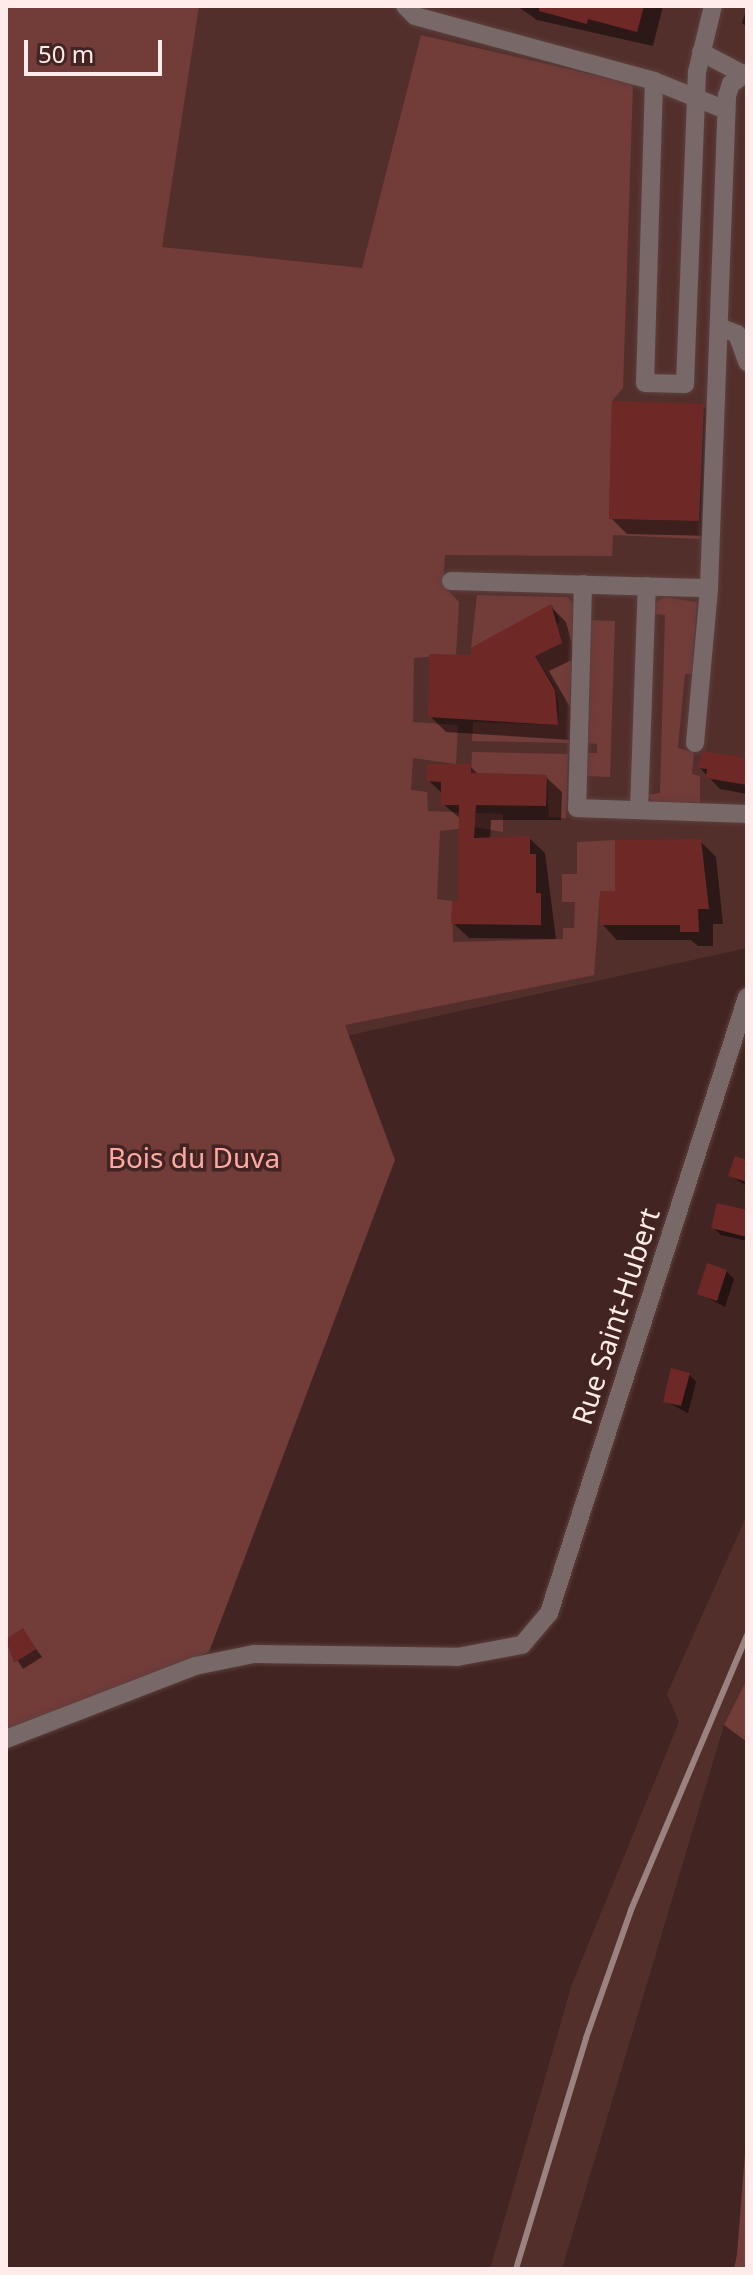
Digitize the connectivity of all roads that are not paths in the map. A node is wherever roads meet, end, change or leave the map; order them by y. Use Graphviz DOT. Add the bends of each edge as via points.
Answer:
graph roads {
  1 [pos="405,6"];
  2 [pos="713,6"];
  3 [pos="701,52"];
  4 [pos="744,73"];
  5 [pos="654,81"];
  6 [pos="696,94"];
  7 [pos="726,110"];
  8 [pos="719,327"];
  9 [pos="747,362"];
  10 [pos="451,581"];
  11 [pos="583,584"];
  12 [pos="647,586"];
  13 [pos="709,588"];
  14 [pos="695,743"];
  15 [pos="639,810"];
  16 [pos="747,814"];
  17 [pos="747,997"];
  18 [pos="6,1739"];
  1 -- 5 [label="street" via="415,16"];
  2 -- 3 [label="street"];
  3 -- 4 [label="street"];
  3 -- 6 [label="street"];
  4 -- 7 [label="street" via="731,84"];
  5 -- 6 [label="street"];
  5 -- 6 [label="street" via="645,383 685,384"];
  6 -- 7 [label="street"];
  7 -- 8 [label="street"];
  8 -- 9 [label="street" via="737,334"];
  8 -- 13 [label="street"];
  10 -- 11 [label="street"];
  11 -- 12 [label="street"];
  11 -- 15 [label="street" via="577,808"];
  12 -- 13 [label="street"];
  12 -- 15 [label="street"];
  13 -- 14 [label="street"];
  15 -- 16 [label="street"];
  17 -- 18 [label="street, Rue Saint-Hubert" via="549,1613 522,1645 457,1657 254,1654 195,1666"];
}
